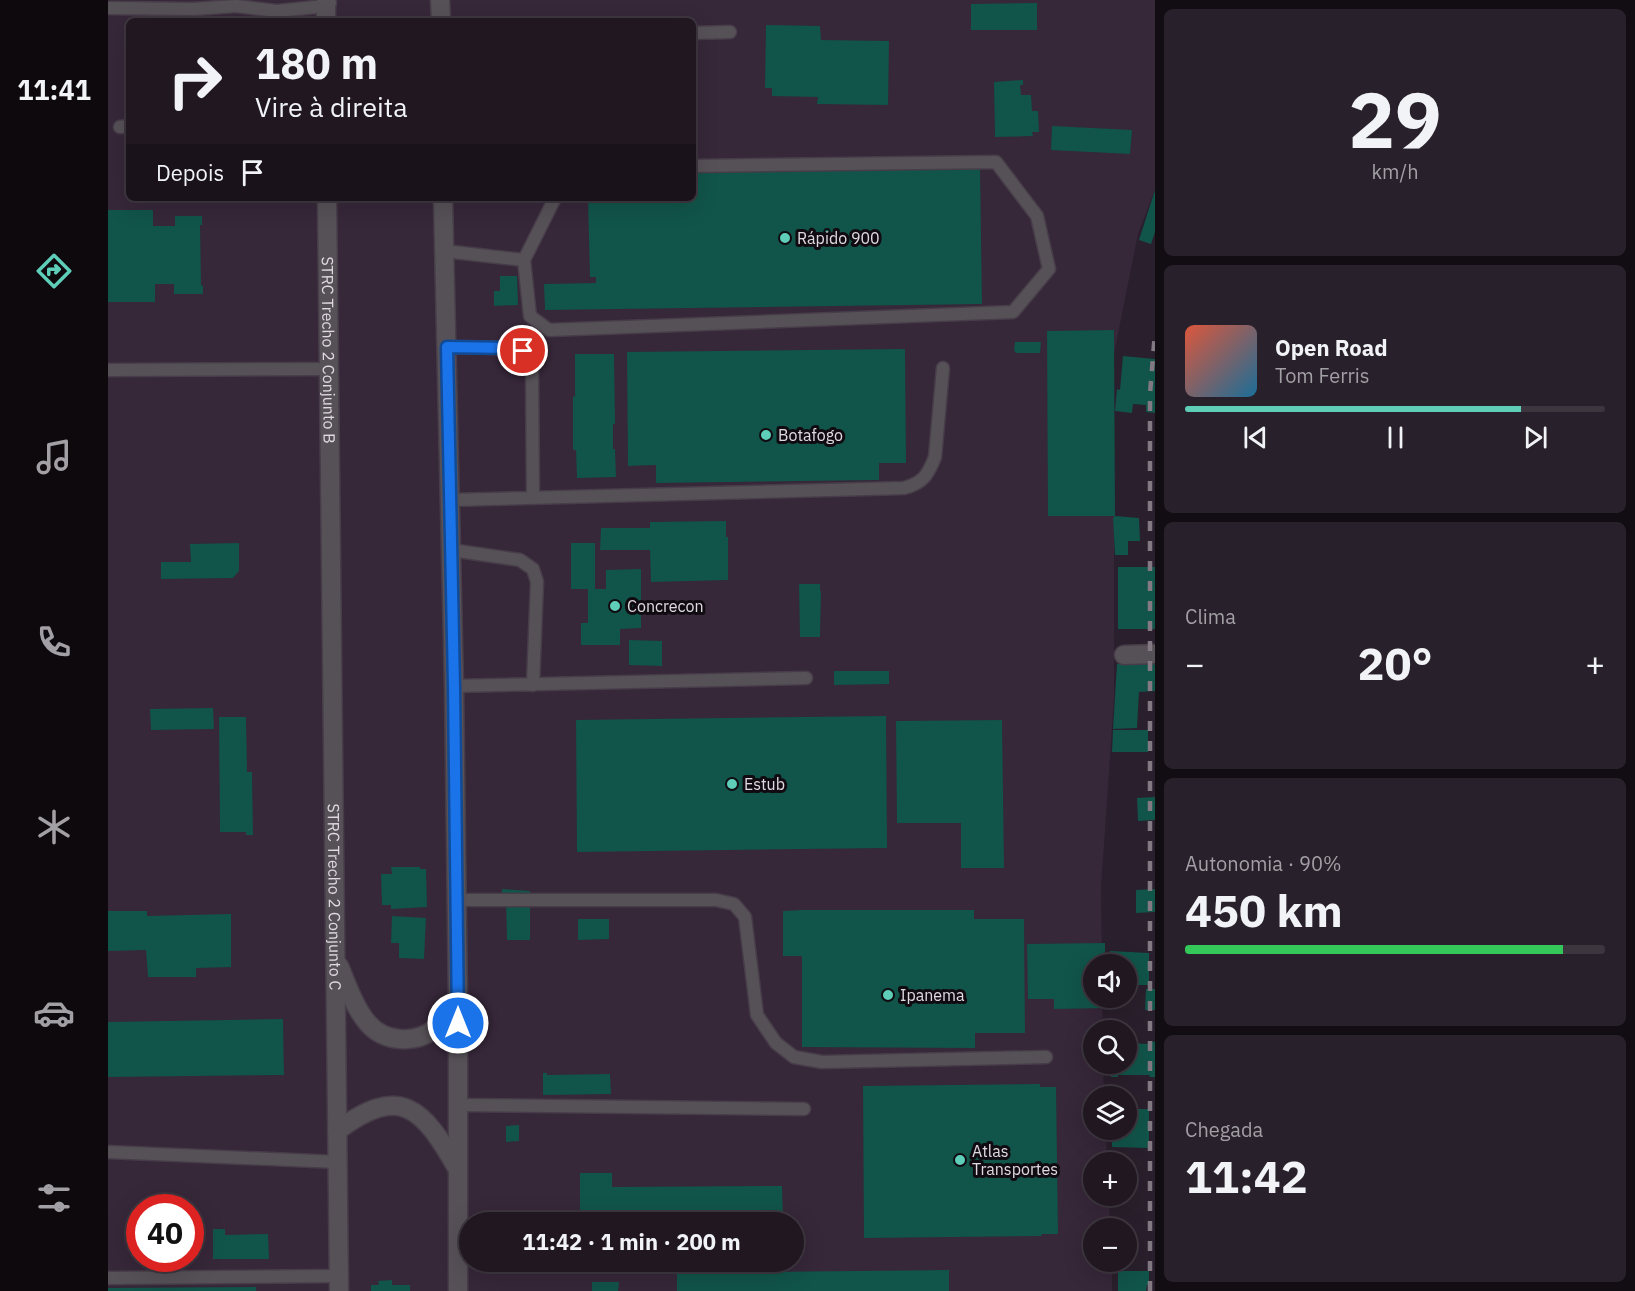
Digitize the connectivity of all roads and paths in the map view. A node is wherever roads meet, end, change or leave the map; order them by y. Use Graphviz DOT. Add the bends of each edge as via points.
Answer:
graph roads {
  1 [pos="440,0"];
  2 [pos="236,3"];
  3 [pos="328,7"];
  4 [pos="108,8"];
  5 [pos="195,15"];
  6 [pos="441,18"];
  7 [pos="730,32"];
  8 [pos="696,33"];
  9 [pos="696,166"];
  10 [pos="327,201"];
  11 [pos="443,201"];
  12 [pos="554,201"];
  13 [pos="444,251"];
  14 [pos="524,260"];
  15 [pos="447,347"];
  16 [pos="943,368"];
  17 [pos="329,369"];
  18 [pos="108,370"];
  19 [pos="533,497"];
  20 [pos="450,500"];
  21 [pos="330,502"];
  22 [pos="451,550"];
  23 [pos="1155,654"];
  24 [pos="1124,655"];
  25 [pos="806,678"];
  26 [pos="533,684"];
  27 [pos="454,686"];
  28 [pos="456,900"];
  29 [pos="335,956"];
  30 [pos="458,1002"];
  31 [pos="1046,1057"];
  32 [pos="458,1105"];
  33 [pos="804,1109"];
  34 [pos="337,1131"];
  35 [pos="108,1152"];
  36 [pos="338,1162"];
  37 [pos="458,1170"];
  38 [pos="108,1278"];
  39 [pos="339,1284"];
  40 [pos="458,1291"];
  1 -- 6 [label="street"];
  2 -- 3 [label="lane" via="277,11"];
  2 -- 5 [label="lane"];
  4 -- 5 [label="lane"];
  7 -- 8 [label="lane"];
  9 -- 14 [label="lane" via="996,162 1037,216 1049,269 1013,312 549,330 530,316"];
  10 -- 17 [label="street, STRC Trecho 2 Conjunto B"];
  11 -- 13 [label="street"];
  12 -- 14 [label="lane"];
  13 -- 14 [label="lane"];
  13 -- 15 [label="street"];
  15 -- 19 [label="lane" via="514,348 529,356"];
  15 -- 20 [label="street"];
  16 -- 19 [label="lane" via="935,457 930,471 918,484 904,488"];
  17 -- 18 [label="lane"];
  17 -- 21 [label="street, STRC Trecho 2 Conjunto B"];
  19 -- 20 [label="lane"];
  20 -- 22 [label="street"];
  21 -- 29 [label="street, STRC Trecho 2 Conjunto C"];
  22 -- 26 [label="lane" via="520,560 533,569 537,582"];
  22 -- 27 [label="street"];
  23 -- 24 [label="street"];
  25 -- 26 [label="lane"];
  26 -- 27 [label="lane"];
  27 -- 28 [label="street"];
  28 -- 30 [label="street"];
  28 -- 31 [label="lane" via="716,900 734,904 745,917 757,1015 776,1043 794,1057 822,1062"];
  29 -- 30 [label="street" via="367,1022 391,1037 403,1040 429,1033"];
  29 -- 34 [label="street, STRC Trecho 2 Conjunto C"];
  30 -- 32 [label="street"];
  32 -- 33 [label="lane"];
  32 -- 37 [label="street"];
  34 -- 36 [label="street, STRC Trecho 2 Conjunto C"];
  34 -- 37 [label="street" via="358,1115 380,1106 407,1108 440,1137"];
  35 -- 36 [label="lane"];
  36 -- 39 [label="street, STRC Trecho 2 Conjunto C"];
  37 -- 40 [label="street"];
  38 -- 39 [label="lane"];
}
